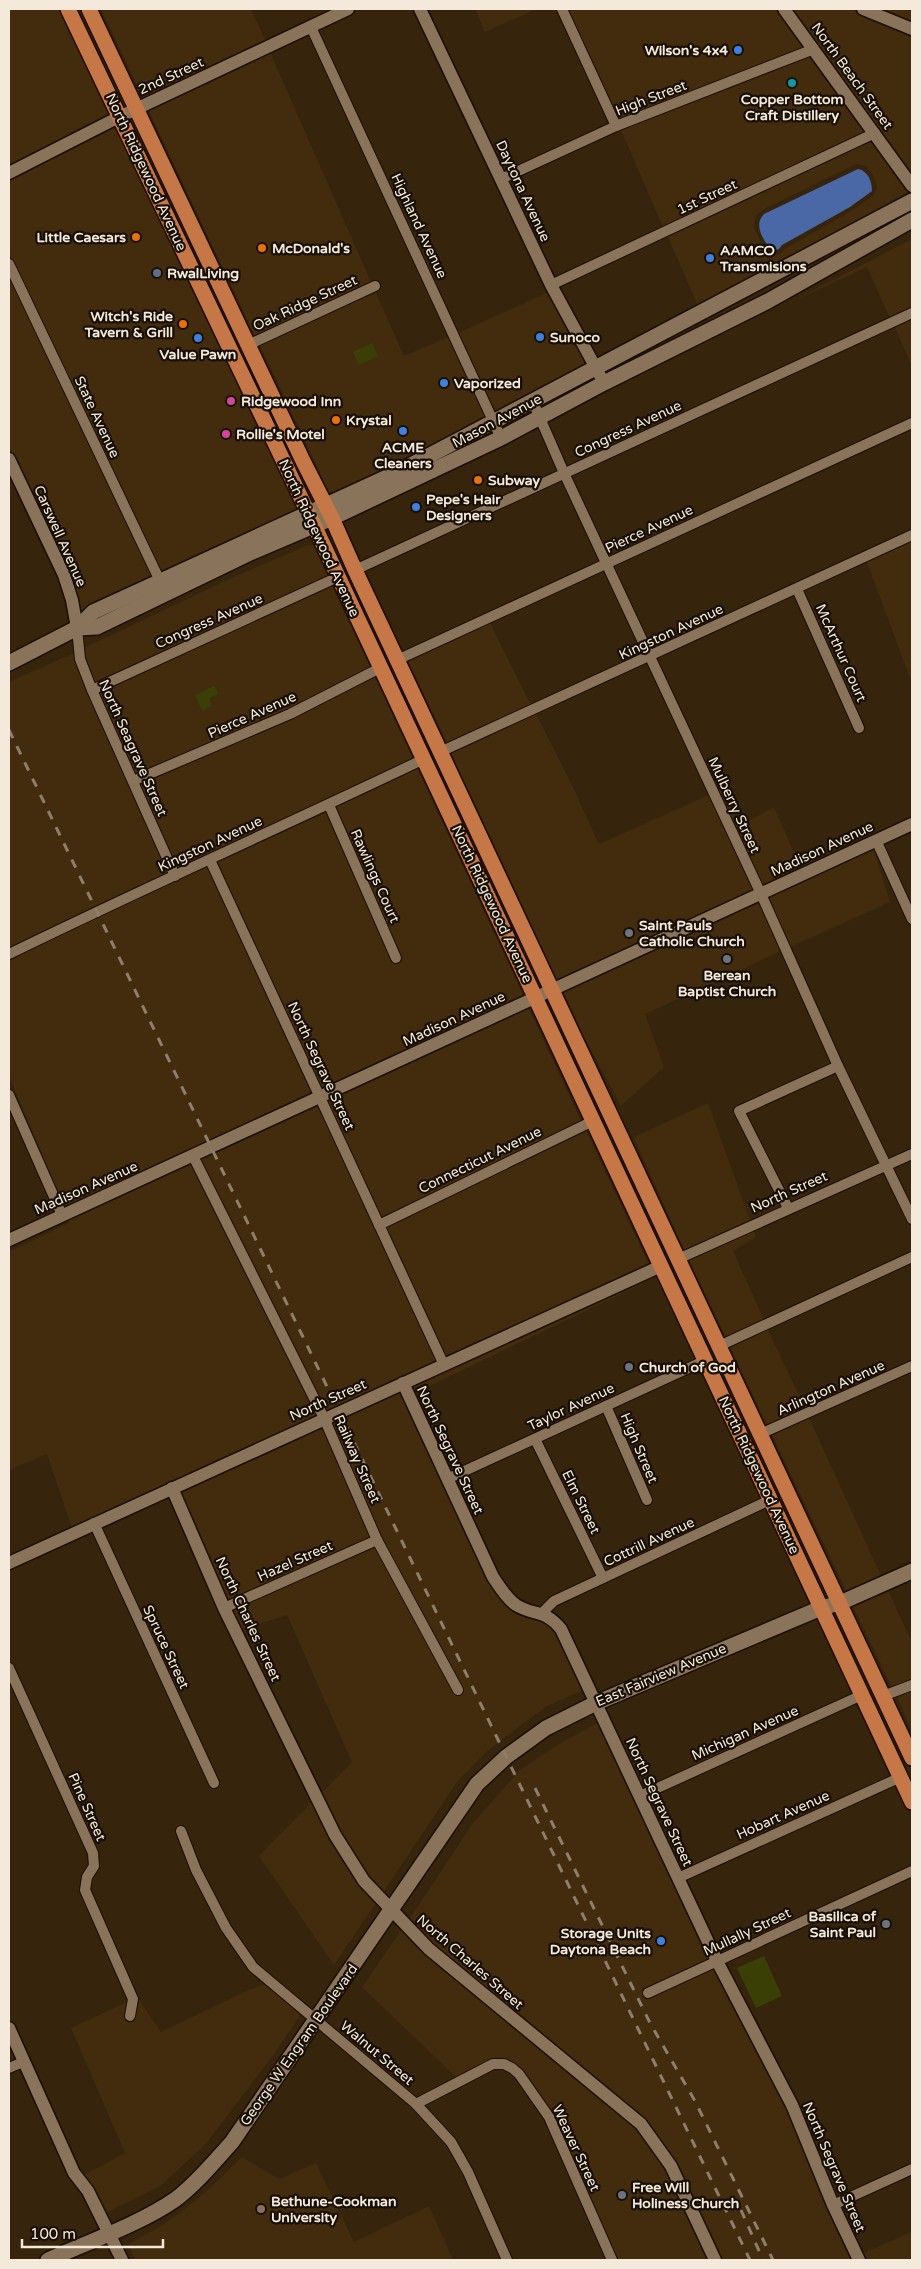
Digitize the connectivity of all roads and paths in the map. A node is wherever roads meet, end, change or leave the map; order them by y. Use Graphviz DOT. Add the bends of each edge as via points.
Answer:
graph roads {
  1 [pos="68,9"];
  2 [pos="89,9"];
  3 [pos="348,9"];
  4 [pos="420,9"];
  5 [pos="562,9"];
  6 [pos="784,9"];
  7 [pos="863,9"];
  8 [pos="311,27"];
  9 [pos="912,30"];
  10 [pos="814,49"];
  11 [pos="136,109"];
  12 [pos="120,117"];
  13 [pos="616,126"];
  14 [pos="875,133"];
  15 [pos="9,173"];
  16 [pos="501,179"];
  17 [pos="912,186"];
  18 [pos="912,201"];
  19 [pos="912,220"];
  20 [pos="9,264"];
  21 [pos="375,286"];
  22 [pos="551,286"];
  23 [pos="912,313"];
  24 [pos="248,345"];
  25 [pos="596,368"];
  26 [pos="604,383"];
  27 [pos="533,402"];
  28 [pos="539,418"];
  29 [pos="494,422"];
  30 [pos="912,423"];
  31 [pos="501,438"];
  32 [pos="9,459"];
  33 [pos="564,473"];
  34 [pos="329,512"];
  35 [pos="311,519"];
  36 [pos="912,535"];
  37 [pos="606,564"];
  38 [pos="355,570"];
  39 [pos="338,577"];
  40 [pos="160,581"];
  41 [pos="797,589"];
  42 [pos="77,628"];
  43 [pos="649,657"];
  44 [pos="397,660"];
  45 [pos="9,663"];
  46 [pos="380,668"];
  47 [pos="92,690"];
  48 [pos="859,728"];
  49 [pos="440,752"];
  50 [pos="424,760"];
  51 [pos="134,781"];
  52 [pos="329,805"];
  53 [pos="912,824"];
  54 [pos="876,840"];
  55 [pos="210,860"];
  56 [pos="175,876"];
  57 [pos="761,894"];
  58 [pos="912,919"];
  59 [pos="9,954"];
  60 [pos="396,958"];
  61 [pos="552,990"];
  62 [pos="535,998"];
  63 [pos="838,1066"];
  64 [pos="9,1095"];
  65 [pos="319,1097"];
  66 [pos="593,1121"];
  67 [pos="912,1154"];
  68 [pos="193,1156"];
  69 [pos="887,1165"];
  70 [pos="788,1208"];
  71 [pos="62,1215"];
  72 [pos="912,1220"];
  73 [pos="379,1225"];
  74 [pos="9,1240"];
  75 [pos="912,1257"];
  76 [pos="678,1259"];
  77 [pos="661,1266"];
  78 [pos="719,1346"];
  79 [pos="706,1360"];
  80 [pos="444,1364"];
  81 [pos="912,1366"];
  82 [pos="403,1383"];
  83 [pos="606,1406"];
  84 [pos="324,1418"];
  85 [pos="735,1423"];
  86 [pos="760,1434"];
  87 [pos="535,1439"];
  88 [pos="447,1479"];
  89 [pos="172,1488"];
  90 [pos="646,1500"];
  91 [pos="770,1500"];
  92 [pos="94,1524"];
  93 [pos="377,1540"];
  94 [pos="9,1563"];
  95 [pos="912,1571"];
  96 [pos="603,1578"];
  97 [pos="840,1603"];
  98 [pos="224,1608"];
  99 [pos="821,1608"];
  100 [pos="542,1613"];
  101 [pos="9,1668"];
  102 [pos="912,1685"];
  103 [pos="458,1690"];
  104 [pos="862,1695"];
  105 [pos="884,1696"];
  106 [pos="596,1703"];
  107 [pos="912,1758"];
  108 [pos="493,1768"];
  109 [pos="901,1777"];
  110 [pos="214,1783"];
  111 [pos="640,1796"];
  112 [pos="912,1802"];
  113 [pos="181,1831"];
  114 [pos="912,1871"];
  115 [pos="678,1878"];
  116 [pos="391,1912"];
  117 [pos="717,1961"];
  118 [pos="648,1993"];
  119 [pos="130,2016"];
  120 [pos="316,2020"];
  121 [pos="9,2028"];
  122 [pos="23,2062"];
  123 [pos="9,2068"];
  124 [pos="416,2104"];
  125 [pos="912,2169"];
  126 [pos="833,2205"];
  127 [pos="109,2232"];
  128 [pos="48,2260"];
  129 [pos="122,2260"];
  130 [pos="506,2260"];
  131 [pos="612,2260"];
  132 [pos="715,2260"];
  133 [pos="859,2260"];
  1 -- 12 [label="main road, North Ridgewood Avenue"];
  2 -- 11 [label="main road, North Ridgewood Avenue"];
  3 -- 8 [label="street, 2nd Street"];
  4 -- 16 [label="street, Daytona Avenue"];
  5 -- 13 [label="street"];
  6 -- 10 [label="street, North Beach Street"];
  7 -- 9 [label="street"];
  8 -- 11 [label="street, 2nd Street"];
  8 -- 29 [label="street, Highland Avenue"];
  10 -- 13 [label="street, High Street"];
  10 -- 14 [label="street, North Beach Street"];
  11 -- 12 [label="street, 2nd Street"];
  11 -- 24 [label="main road, North Ridgewood Avenue"];
  12 -- 15 [label="street, 2nd Street"];
  12 -- 35 [label="main road, North Ridgewood Avenue"];
  13 -- 16 [label="street, High Street"];
  14 -- 17 [label="street, North Beach Street"];
  14 -- 22 [label="street, 1st Street"];
  16 -- 22 [label="street, Daytona Avenue"];
  18 -- 25 [label="main road, Mason Avenue"];
  19 -- 26 [label="main road, Mason Avenue" via="768,301"];
  20 -- 40 [label="street, State Avenue"];
  21 -- 24 [label="street, Oak Ridge Street"];
  22 -- 25 [label="street, Daytona Avenue"];
  23 -- 33 [label="street, Congress Avenue"];
  24 -- 34 [label="main road, North Ridgewood Avenue"];
  25 -- 26 [label="street, Daytona Avenue"];
  25 -- 27 [label="main road, Mason Avenue"];
  26 -- 28 [label="main road, Mason Avenue"];
  27 -- 28 [label="street, Mulberry Street"];
  27 -- 29 [label="main road, Mason Avenue"];
  28 -- 31 [label="main road, Mason Avenue"];
  28 -- 33 [label="street, Mulberry Street"];
  29 -- 31 [label="street, Highland Avenue"];
  29 -- 34 [label="main road, Mason Avenue"];
  30 -- 37 [label="street, Pierce Avenue"];
  31 -- 34 [label="main road, Mason Avenue"];
  32 -- 42 [label="street, Carswell Avenue" via="64,575"];
  33 -- 37 [label="street, Mulberry Street"];
  33 -- 38 [label="street, Congress Avenue"];
  34 -- 35 [label="main road, Mason Avenue"];
  34 -- 38 [label="main road, North Ridgewood Avenue"];
  35 -- 39 [label="main road, North Ridgewood Avenue"];
  35 -- 40 [label="main road, Mason Avenue"];
  35 -- 42 [label="main road, Mason Avenue" via="250,553 97,627"];
  36 -- 41 [label="street, Kingston Avenue"];
  37 -- 43 [label="street, Mulberry Street"];
  37 -- 44 [label="street, Pierce Avenue"];
  38 -- 44 [label="main road, North Ridgewood Avenue"];
  39 -- 46 [label="main road, North Ridgewood Avenue"];
  39 -- 47 [label="street, Congress Avenue"];
  40 -- 42 [label="main road, Mason Avenue" via="90,614"];
  41 -- 43 [label="street, Kingston Avenue"];
  41 -- 48 [label="street, McArthur Court"];
  42 -- 45 [label="main road, Mason Avenue"];
  42 -- 47 [label="street, North Seagrave Street" via="80,659"];
  43 -- 49 [label="street, Kingston Avenue"];
  43 -- 57 [label="street, Mulberry Street"];
  44 -- 49 [label="main road, North Ridgewood Avenue"];
  46 -- 50 [label="main road, North Ridgewood Avenue"];
  46 -- 51 [label="street, Pierce Avenue" via="290,714"];
  47 -- 51 [label="street, North Seagrave Street"];
  49 -- 61 [label="main road, North Ridgewood Avenue"];
  50 -- 52 [label="street, Kingston Avenue"];
  50 -- 62 [label="main road, North Ridgewood Avenue"];
  51 -- 56 [label="street, North Seagrave Street"];
  52 -- 55 [label="street, Kingston Avenue"];
  52 -- 60 [label="street, Rawlings Court"];
  53 -- 54 [label="street, Madison Avenue"];
  54 -- 57 [label="street, Madison Avenue"];
  54 -- 58 [label="street"];
  55 -- 56 [label="street, Kingston Avenue"];
  55 -- 65 [label="street, North Segrave Street"];
  56 -- 59 [label="street, Kingston Avenue"];
  57 -- 61 [label="street, Madison Avenue"];
  57 -- 63 [label="street, Mulberry Street"];
  61 -- 62 [label="street, Madison Avenue"];
  61 -- 76 [label="main road, North Ridgewood Avenue"];
  62 -- 65 [label="street, Madison Avenue"];
  62 -- 66 [label="main road, North Ridgewood Avenue"];
  63 -- 69 [label="street, Mulberry Street"];
  63 -- 70 [label="street" via="739,1111"];
  64 -- 71 [label="street"];
  65 -- 68 [label="street, Madison Avenue"];
  65 -- 73 [label="street, North Segrave Street"];
  66 -- 73 [label="street, Connecticut Avenue"];
  66 -- 77 [label="main road, North Ridgewood Avenue"];
  67 -- 69 [label="street, North Street"];
  68 -- 71 [label="street, Madison Avenue"];
  68 -- 84 [label="street, Railway Street"];
  69 -- 70 [label="street, North Street"];
  69 -- 72 [label="street, Mulberry Street"];
  70 -- 76 [label="street, North Street"];
  71 -- 74 [label="street, Madison Avenue"];
  73 -- 80 [label="street, North Segrave Street"];
  75 -- 78 [label="street"];
  76 -- 78 [label="main road, North Ridgewood Avenue"];
  77 -- 79 [label="main road, North Ridgewood Avenue"];
  77 -- 80 [label="street, North Street"];
  78 -- 86 [label="main road, North Ridgewood Avenue"];
  79 -- 83 [label="street, Taylor Avenue"];
  79 -- 85 [label="main road, North Ridgewood Avenue"];
  80 -- 82 [label="street, North Street"];
  81 -- 86 [label="street, Arlington Avenue"];
  82 -- 84 [label="street, North Street"];
  82 -- 88 [label="street, North Segrave Street"];
  83 -- 87 [label="street, Taylor Avenue"];
  83 -- 90 [label="street, High Street"];
  84 -- 89 [label="street, North Street"];
  84 -- 93 [label="street, Railway Street"];
  85 -- 86 [label="main road" via="748,1432"];
  85 -- 91 [label="main road, North Ridgewood Avenue"];
  86 -- 97 [label="main road, North Ridgewood Avenue"];
  87 -- 88 [label="street, Taylor Avenue"];
  87 -- 96 [label="street, Elm Street"];
  88 -- 100 [label="street, North Segrave Street" via="504,1594 517,1605"];
  89 -- 92 [label="street, North Street"];
  89 -- 98 [label="street, North Charles Street"];
  91 -- 96 [label="street, Cottrill Avenue"];
  91 -- 99 [label="main road, North Ridgewood Avenue"];
  92 -- 94 [label="street, North Street"];
  92 -- 110 [label="street, Spruce Street"];
  93 -- 98 [label="street, Hazel Street"];
  93 -- 103 [label="street, Railway Street"];
  95 -- 97 [label="main road, East Fairview Avenue"];
  96 -- 100 [label="street, Cottrill Avenue" via="554,1600"];
  97 -- 99 [label="main road, East Fairview Avenue"];
  97 -- 105 [label="main road, North Ridgewood Avenue"];
  98 -- 116 [label="street, North Charles Street" via="335,1835 364,1881"];
  99 -- 104 [label="main road, North Ridgewood Avenue"];
  99 -- 106 [label="main road, East Fairview Avenue"];
  100 -- 106 [label="street, North Segrave Street" via="561,1629"];
  101 -- 119 [label="street, Pine Street" via="93,1853 94,1866 87,1877 85,1890 133,1999"];
  102 -- 105 [label="street"];
  104 -- 109 [label="main road, North Ridgewood Avenue"];
  104 -- 111 [label="street, Michigan Avenue"];
  105 -- 107 [label="main road, North Ridgewood Avenue"];
  106 -- 108 [label="main road, East Fairview Avenue" via="546,1728"];
  106 -- 111 [label="street, North Segrave Street"];
  108 -- 116 [label="main road, George W Engram Boulevard" via="472,1791 430,1850"];
  109 -- 112 [label="main road, North Ridgewood Avenue"];
  109 -- 115 [label="street, Hobart Avenue"];
  111 -- 115 [label="street, North Segrave Street"];
  113 -- 120 [label="street, Walnut Street" via="196,1870 226,1928 253,1967"];
  114 -- 117 [label="street, Mullally Street"];
  115 -- 117 [label="street, North Segrave Street"];
  116 -- 120 [label="main road, George W Engram Boulevard"];
  116 -- 132 [label="street, North Charles Street" via="429,1949 641,2124 671,2166"];
  117 -- 118 [label="street, Mullally Street"];
  117 -- 126 [label="street, North Segrave Street" via="792,2105"];
  120 -- 124 [label="street, Walnut Street"];
  120 -- 127 [label="main road, George W Engram Boulevard" via="232,2142 202,2176 175,2199 141,2219"];
  121 -- 122 [label="street"];
  122 -- 123 [label="street"];
  122 -- 127 [label="street" via="74,2173 88,2191"];
  124 -- 130 [label="street, Walnut Street" via="451,2142 468,2172"];
  124 -- 131 [label="street, Weaver Street" via="493,2064 512,2068 549,2117"];
  125 -- 126 [label="street"];
  126 -- 133 [label="street, North Segrave Street"];
  127 -- 128 [label="main road, George W Engram Boulevard"];
  127 -- 129 [label="street"];
}
